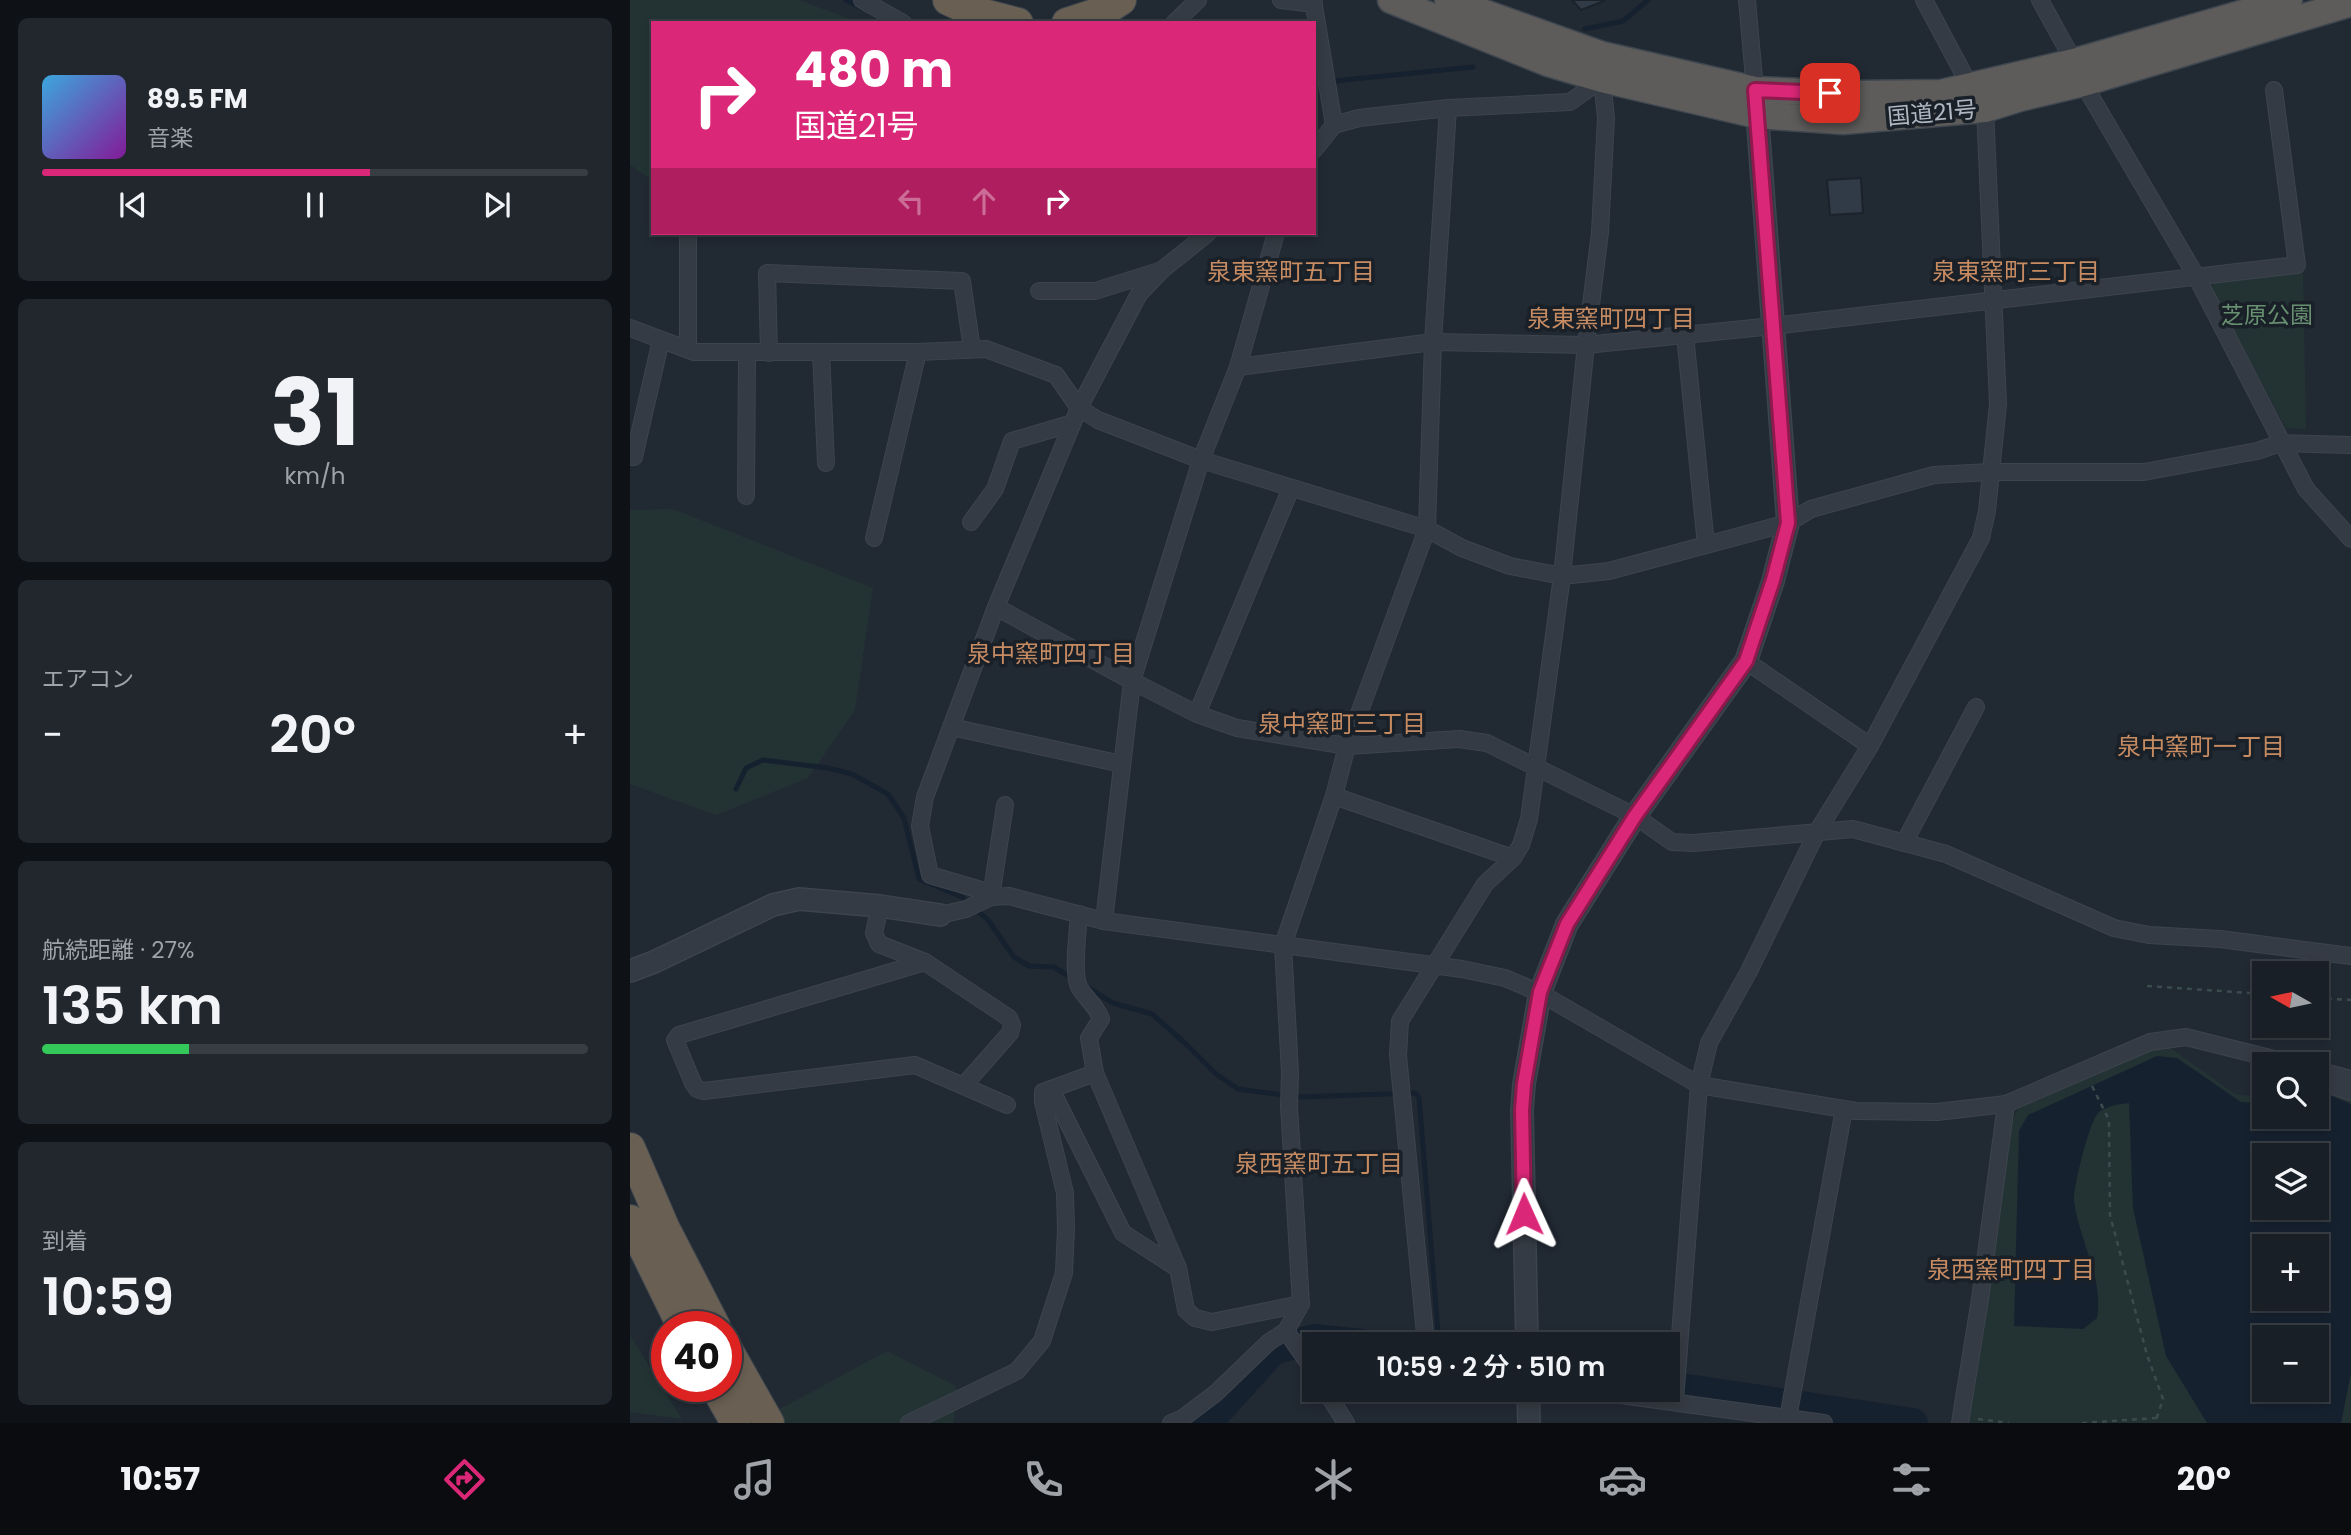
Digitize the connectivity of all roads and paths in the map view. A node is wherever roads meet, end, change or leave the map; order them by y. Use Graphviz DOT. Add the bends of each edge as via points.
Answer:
graph roads {
  1 [pos="862,0"];
  2 [pos="948,0"];
  3 [pos="1121,0"];
  4 [pos="1198,0"];
  5 [pos="1281,0"];
  6 [pos="1391,0"];
  7 [pos="1448,0"];
  8 [pos="1747,0"];
  9 [pos="1924,0"];
  10 [pos="2040,0"];
  11 [pos="2289,0"];
  12 [pos="1313,2"];
  13 [pos="2351,4"];
  14 [pos="899,21"];
  15 [pos="1010,21"];
  16 [pos="1073,21"];
  17 [pos="1176,21"];
  18 [pos="2079,73"];
  19 [pos="1602,79"];
  20 [pos="1970,86"];
  21 [pos="2274,90"];
  22 [pos="1756,103"];
  23 [pos="1448,108"];
  24 [pos="1985,109"];
  25 [pos="1334,125"];
  26 [pos="1316,148"];
  27 [pos="1206,235"];
  28 [pos="1275,235"];
  29 [pos="688,237"];
  30 [pos="1162,270"];
  31 [pos="2196,276"];
  32 [pos="1039,290"];
  33 [pos="1994,300"];
  34 [pos="1773,326"];
  35 [pos="630,328"];
  36 [pos="1685,335"];
  37 [pos="661,340"];
  38 [pos="1433,342"];
  39 [pos="1586,345"];
  40 [pos="688,349"];
  41 [pos="972,349"];
  42 [pos="747,352"];
  43 [pos="821,352"];
  44 [pos="918,352"];
  45 [pos="769,353"];
  46 [pos="1238,367"];
  47 [pos="1076,416"];
  48 [pos="2281,443"];
  49 [pos="2351,446"];
  50 [pos="630,457"];
  51 [pos="1201,460"];
  52 [pos="826,463"];
  53 [pos="1990,472"];
  54 [pos="1291,488"];
  55 [pos="746,496"];
  56 [pos="971,522"];
  57 [pos="1788,523"];
  58 [pos="1427,529"];
  59 [pos="874,538"];
  60 [pos="2351,539"];
  61 [pos="1706,545"];
  62 [pos="1562,576"];
  63 [pos="996,607"];
  64 [pos="1746,661"];
  65 [pos="1132,681"];
  66 [pos="1976,707"];
  67 [pos="1196,714"];
  68 [pos="951,727"];
  69 [pos="1347,746"];
  70 [pos="1870,746"];
  71 [pos="1122,764"];
  72 [pos="1536,765"];
  73 [pos="1334,796"];
  74 [pos="1005,805"];
  75 [pos="1635,816"];
  76 [pos="1817,832"];
  77 [pos="1905,843"];
  78 [pos="1513,858"];
  79 [pos="986,899"];
  80 [pos="880,906"];
  81 [pos="940,915"];
  82 [pos="1079,915"];
  83 [pos="1104,921"];
  84 [pos="1283,945"];
  85 [pos="2351,956"];
  86 [pos="925,962"];
  87 [pos="1433,965"];
  88 [pos="630,971"];
  89 [pos="2147,986"];
  90 [pos="1540,992"];
  91 [pos="2252,993"];
  92 [pos="2329,999"];
  93 [pos="2351,1000"];
  94 [pos="2252,1054"];
  95 [pos="2084,1070"];
  96 [pos="1095,1073"];
  97 [pos="2329,1074"];
  98 [pos="2351,1079"];
  99 [pos="965,1084"];
  100 [pos="1699,1085"];
  101 [pos="2329,1085"];
  102 [pos="1051,1089"];
  103 [pos="2351,1092"];
  104 [pos="2006,1104"];
  105 [pos="1007,1105"];
  106 [pos="1844,1110"];
  107 [pos="630,1148"];
  108 [pos="630,1220"];
  109 [pos="1178,1268"];
  110 [pos="1301,1304"];
  111 [pos="675,1311"];
  112 [pos="707,1311"];
  113 [pos="1286,1331"];
  114 [pos="1425,1332"];
  115 [pos="1527,1332"];
  116 [pos="1679,1332"];
  117 [pos="1302,1347"];
  118 [pos="742,1375"];
  119 [pos="724,1402"];
  120 [pos="1333,1402"];
  121 [pos="1528,1402"];
  122 [pos="1679,1402"];
  123 [pos="1745,1417"];
  124 [pos="1788,1418"];
  125 [pos="2157,1418"];
  126 [pos="1960,1420"];
  127 [pos="736,1423"];
  128 [pos="769,1423"];
  129 [pos="909,1423"];
  130 [pos="1171,1423"];
  131 [pos="1346,1423"];
  132 [pos="1529,1423"];
  133 [pos="1824,1423"];
  134 [pos="2009,1423"];
  135 [pos="2082,1423"];
  136 [pos="2155,1423"];
  1 -- 14 [label="street"];
  2 -- 15 [label="highway"];
  3 -- 16 [label="highway"];
  4 -- 17 [label="street"];
  5 -- 12 [label="street"];
  6 -- 19 [label="highway, 国道21号" via="1548,63"];
  7 -- 22 [label="highway, 国道21号"];
  8 -- 22 [label="street"];
  9 -- 20 [label="street"];
  10 -- 18 [label="street"];
  11 -- 18 [label="highway, 国道21号"];
  12 -- 25 [label="street"];
  13 -- 18 [label="highway, 国道21号"];
  18 -- 20 [label="highway, 国道21号"];
  18 -- 24 [label="highway, 国道21号"];
  18 -- 31 [label="street"];
  19 -- 22 [label="highway, 国道21号"];
  19 -- 23 [label="street" via="1570,102"];
  19 -- 39 [label="street" via="1606,118 1600,232"];
  20 -- 22 [label="highway, 国道21号" via="1941,93 1855,94"];
  21 -- 31 [label="street" via="2297,265"];
  22 -- 24 [label="highway, 国道21号" via="1843,121"];
  22 -- 34 [label="street"];
  23 -- 25 [label="street"];
  23 -- 38 [label="street"];
  24 -- 33 [label="street"];
  25 -- 26 [label="street"];
  27 -- 30 [label="street"];
  28 -- 46 [label="street"];
  29 -- 40 [label="street"];
  30 -- 32 [label="street" via="1095,291"];
  30 -- 47 [label="street" via="1139,294"];
  31 -- 33 [label="street"];
  31 -- 48 [label="street"];
  33 -- 34 [label="street"];
  33 -- 53 [label="street" via="1998,404"];
  34 -- 36 [label="street"];
  34 -- 57 [label="street"];
  35 -- 37 [label="street"];
  36 -- 39 [label="street"];
  36 -- 61 [label="street"];
  37 -- 40 [label="street"];
  37 -- 50 [label="street" via="634,457"];
  38 -- 39 [label="street"];
  38 -- 46 [label="street"];
  38 -- 58 [label="street"];
  39 -- 62 [label="street"];
  40 -- 42 [label="street"];
  41 -- 44 [label="street"];
  41 -- 45 [label="street" via="962,281 767,273"];
  41 -- 47 [label="street" via="986,349 1056,375"];
  42 -- 45 [label="street"];
  42 -- 55 [label="street"];
  43 -- 44 [label="street"];
  43 -- 45 [label="street"];
  43 -- 52 [label="street"];
  44 -- 59 [label="street"];
  46 -- 51 [label="street"];
  47 -- 51 [label="street" via="1098,420"];
  47 -- 56 [label="street" via="1012,442 995,489"];
  47 -- 63 [label="street"];
  48 -- 49 [label="street"];
  48 -- 53 [label="street" via="2257,452 2144,472"];
  48 -- 60 [label="street" via="2306,489"];
  51 -- 54 [label="street"];
  51 -- 65 [label="street"];
  53 -- 57 [label="street" via="1934,475 1811,509"];
  53 -- 70 [label="street" via="1981,538"];
  54 -- 58 [label="street"];
  54 -- 67 [label="street"];
  57 -- 61 [label="street"];
  57 -- 64 [label="street"];
  58 -- 62 [label="street" via="1510,566"];
  58 -- 69 [label="street"];
  61 -- 62 [label="street" via="1609,571"];
  62 -- 72 [label="street"];
  63 -- 65 [label="street"];
  63 -- 68 [label="street"];
  64 -- 70 [label="street"];
  64 -- 75 [label="street"];
  65 -- 67 [label="street"];
  65 -- 71 [label="street"];
  66 -- 77 [label="street"];
  67 -- 69 [label="street" via="1237,728"];
  68 -- 71 [label="street"];
  68 -- 79 [label="street" via="925,797 920,826 930,875 981,890"];
  69 -- 72 [label="street" via="1459,739 1487,743"];
  69 -- 73 [label="street"];
  70 -- 76 [label="street"];
  71 -- 83 [label="street"];
  72 -- 75 [label="street"];
  72 -- 78 [label="street" via="1529,819"];
  73 -- 78 [label="street"];
  73 -- 84 [label="street"];
  74 -- 79 [label="street"];
  75 -- 76 [label="street" via="1672,842"];
  75 -- 90 [label="street" via="1567,924"];
  76 -- 77 [label="street" via="1853,829"];
  76 -- 100 [label="street" via="1709,1043"];
  77 -- 85 [label="street" via="1946,854 2114,928"];
  78 -- 87 [label="street" via="1485,884"];
  79 -- 81 [label="street"];
  79 -- 82 [label="street" via="1009,896"];
  80 -- 81 [label="street"];
  80 -- 86 [label="street" via="874,933 879,944"];
  80 -- 88 [label="street" via="799,899 773,905"];
  82 -- 83 [label="street"];
  82 -- 96 [label="street" via="1078,985 1101,1019 1089,1038"];
  83 -- 84 [label="street"];
  84 -- 87 [label="street"];
  84 -- 110 [label="street"];
  86 -- 99 [label="street" via="1009,1018 1012,1025"];
  86 -- 99 [label="street" via="675,1040 693,1083 704,1091 915,1065"];
  87 -- 90 [label="street" via="1505,978"];
  87 -- 114 [label="street" via="1400,1021 1398,1055"];
  89 -- 91 [label="path"];
  90 -- 100 [label="street"];
  90 -- 115 [label="street" via="1522,1110"];
  92 -- 93 [label="path"];
  94 -- 95 [label="street" via="2186,1037 2150,1042"];
  95 -- 104 [label="street"];
  95 -- 125 [label="path" via="2109,1120 2110,1215 2147,1355 2164,1399"];
  96 -- 102 [label="street"];
  96 -- 109 [label="street"];
  97 -- 98 [label="street"];
  99 -- 105 [label="street"];
  100 -- 106 [label="street"];
  100 -- 116 [label="street"];
  101 -- 103 [label="street"];
  102 -- 109 [label="street" via="1124,1233"];
  102 -- 129 [label="street" via="1043,1092 1043,1102 1065,1194 1064,1273 1042,1341 1017,1371"];
  104 -- 106 [label="street" via="1937,1112"];
  104 -- 126 [label="street"];
  106 -- 124 [label="street"];
  107 -- 112 [label="highway"];
  108 -- 111 [label="highway"];
  109 -- 110 [label="street" via="1186,1310 1195,1318 1212,1322"];
  110 -- 113 [label="street"];
  113 -- 117 [label="street"];
  113 -- 130 [label="street" via="1216,1393"];
  118 -- 128 [label="highway"];
  119 -- 127 [label="highway"];
  120 -- 131 [label="street"];
  121 -- 132 [label="street"];
  122 -- 123 [label="street"];
  123 -- 124 [label="street"];
  124 -- 133 [label="street"];
  125 -- 135 [label="path"];
  125 -- 136 [label="path"];
  126 -- 134 [label="path"];
}
